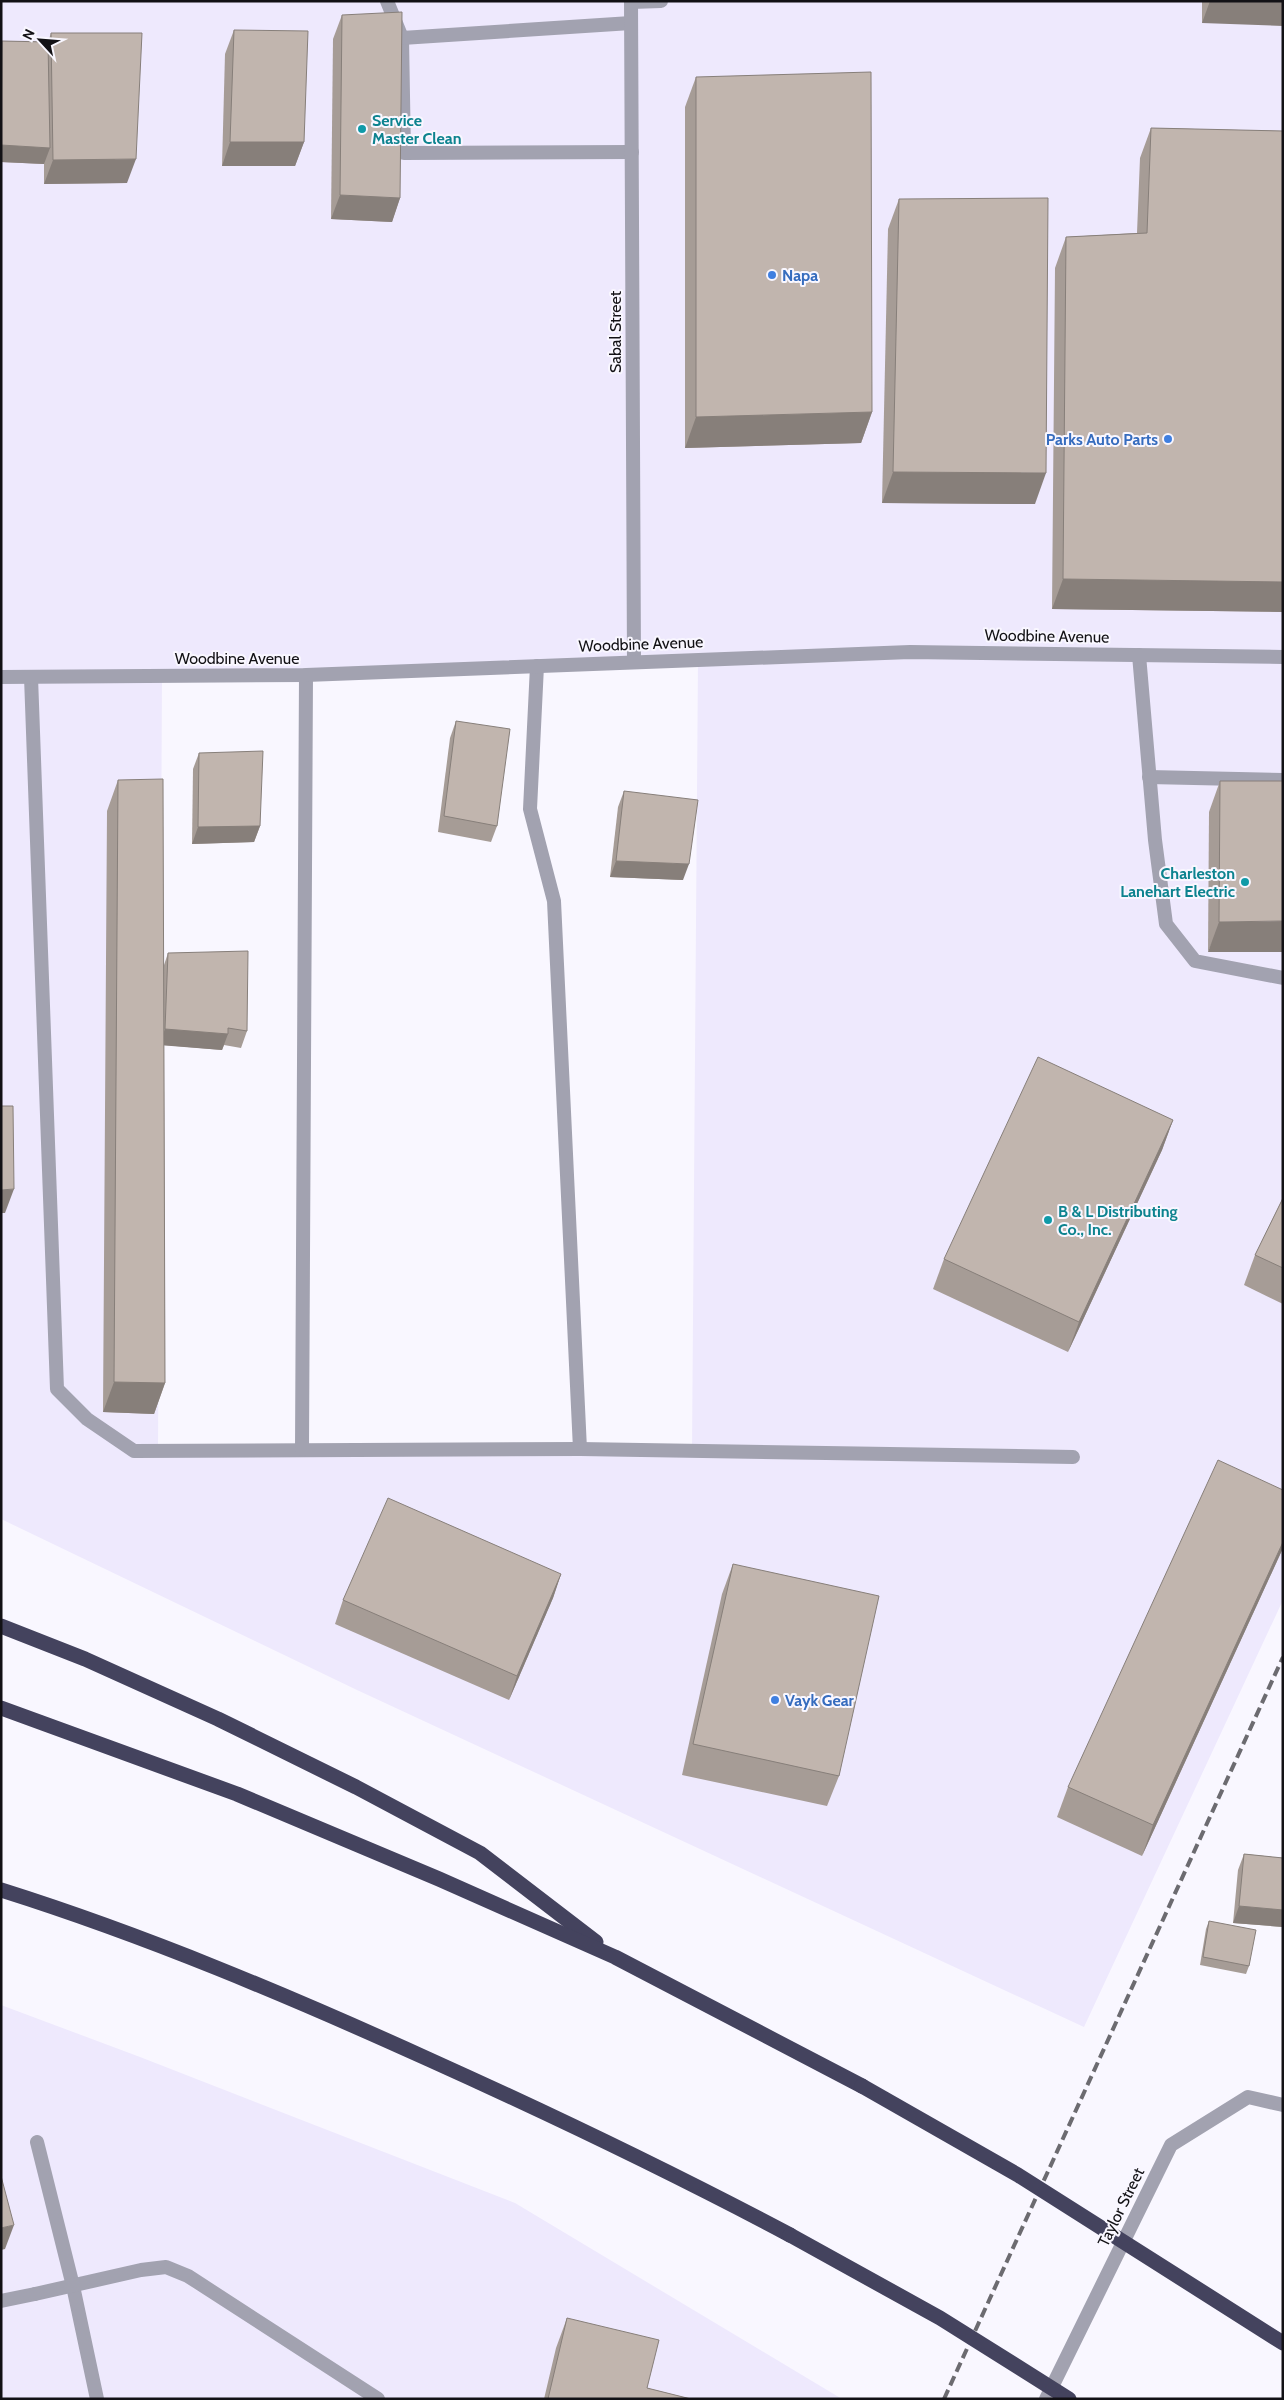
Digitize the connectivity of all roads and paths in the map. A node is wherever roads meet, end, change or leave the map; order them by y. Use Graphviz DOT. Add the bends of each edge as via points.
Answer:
graph roads {
  1 [pos="387,1"];
  2 [pos="661,1"];
  3 [pos="631,2"];
  4 [pos="631,23"];
  5 [pos="402,38"];
  6 [pos="632,152"];
  7 [pos="1139,655"];
  8 [pos="1283,657"];
  9 [pos="634,662"];
  10 [pos="537,666"];
  11 [pos="306,675"];
  12 [pos="1,677"];
  13 [pos="31,677"];
  14 [pos="1149,777"];
  15 [pos="1283,780"];
  16 [pos="1283,978"];
  17 [pos="302,1449"];
  18 [pos="580,1449"];
  19 [pos="1072,1457"];
  20 [pos="1,1626"];
  21 [pos="1,1708"];
  22 [pos="1,1890"];
  23 [pos="1,1894"];
  24 [pos="50,1905"];
  25 [pos="615,1957"];
  26 [pos="1283,2105"];
  27 [pos="37,2142"];
  28 [pos="73,2286"];
  29 [pos="1,2301"];
  30 [pos="1283,2343"];
  31 [pos="97,2399"];
  32 [pos="378,2399"];
  33 [pos="1046,2399"];
  34 [pos="1069,2399"];
  1 -- 5 [label="street"];
  2 -- 3 [label="street"];
  3 -- 4 [label="street, Sabal Street"];
  4 -- 5 [label="street"];
  4 -- 6 [label="street, Sabal Street"];
  5 -- 6 [label="street" via="404,153"];
  6 -- 9 [label="street, Sabal Street"];
  7 -- 8 [label="street, Woodbine Avenue"];
  7 -- 9 [label="street, Woodbine Avenue" via="910,652"];
  7 -- 14 [label="street"];
  9 -- 10 [label="street, Woodbine Avenue"];
  10 -- 11 [label="street, Woodbine Avenue"];
  10 -- 18 [label="street" via="530,809 554,901"];
  11 -- 13 [label="street, Woodbine Avenue"];
  11 -- 17 [label="street"];
  12 -- 13 [label="street, Woodbine Avenue"];
  13 -- 17 [label="street" via="57,1389 87,1419 134,1451"];
  14 -- 15 [label="street"];
  14 -- 16 [label="street" via="1166,924 1196,961"];
  17 -- 18 [label="street"];
  18 -- 19 [label="street"];
  20 -- 25 [label="highway" via="218,1719 480,1853"];
  21 -- 25 [label="highway" via="237,1794"];
  22 -- 24 [label="highway"];
  23 -- 24 [label="highway"];
  24 -- 34 [label="highway, bridge" via="294,1999 706,2190 940,2318"];
  25 -- 30 [label="highway, bridge" via="862,2086 1018,2175"];
  26 -- 33 [label="street, Taylor Street" via="1248,2097 1171,2145"];
  27 -- 28 [label="street"];
  28 -- 29 [label="street"];
  28 -- 31 [label="street"];
  28 -- 32 [label="street" via="166,2267 188,2276"];
}
